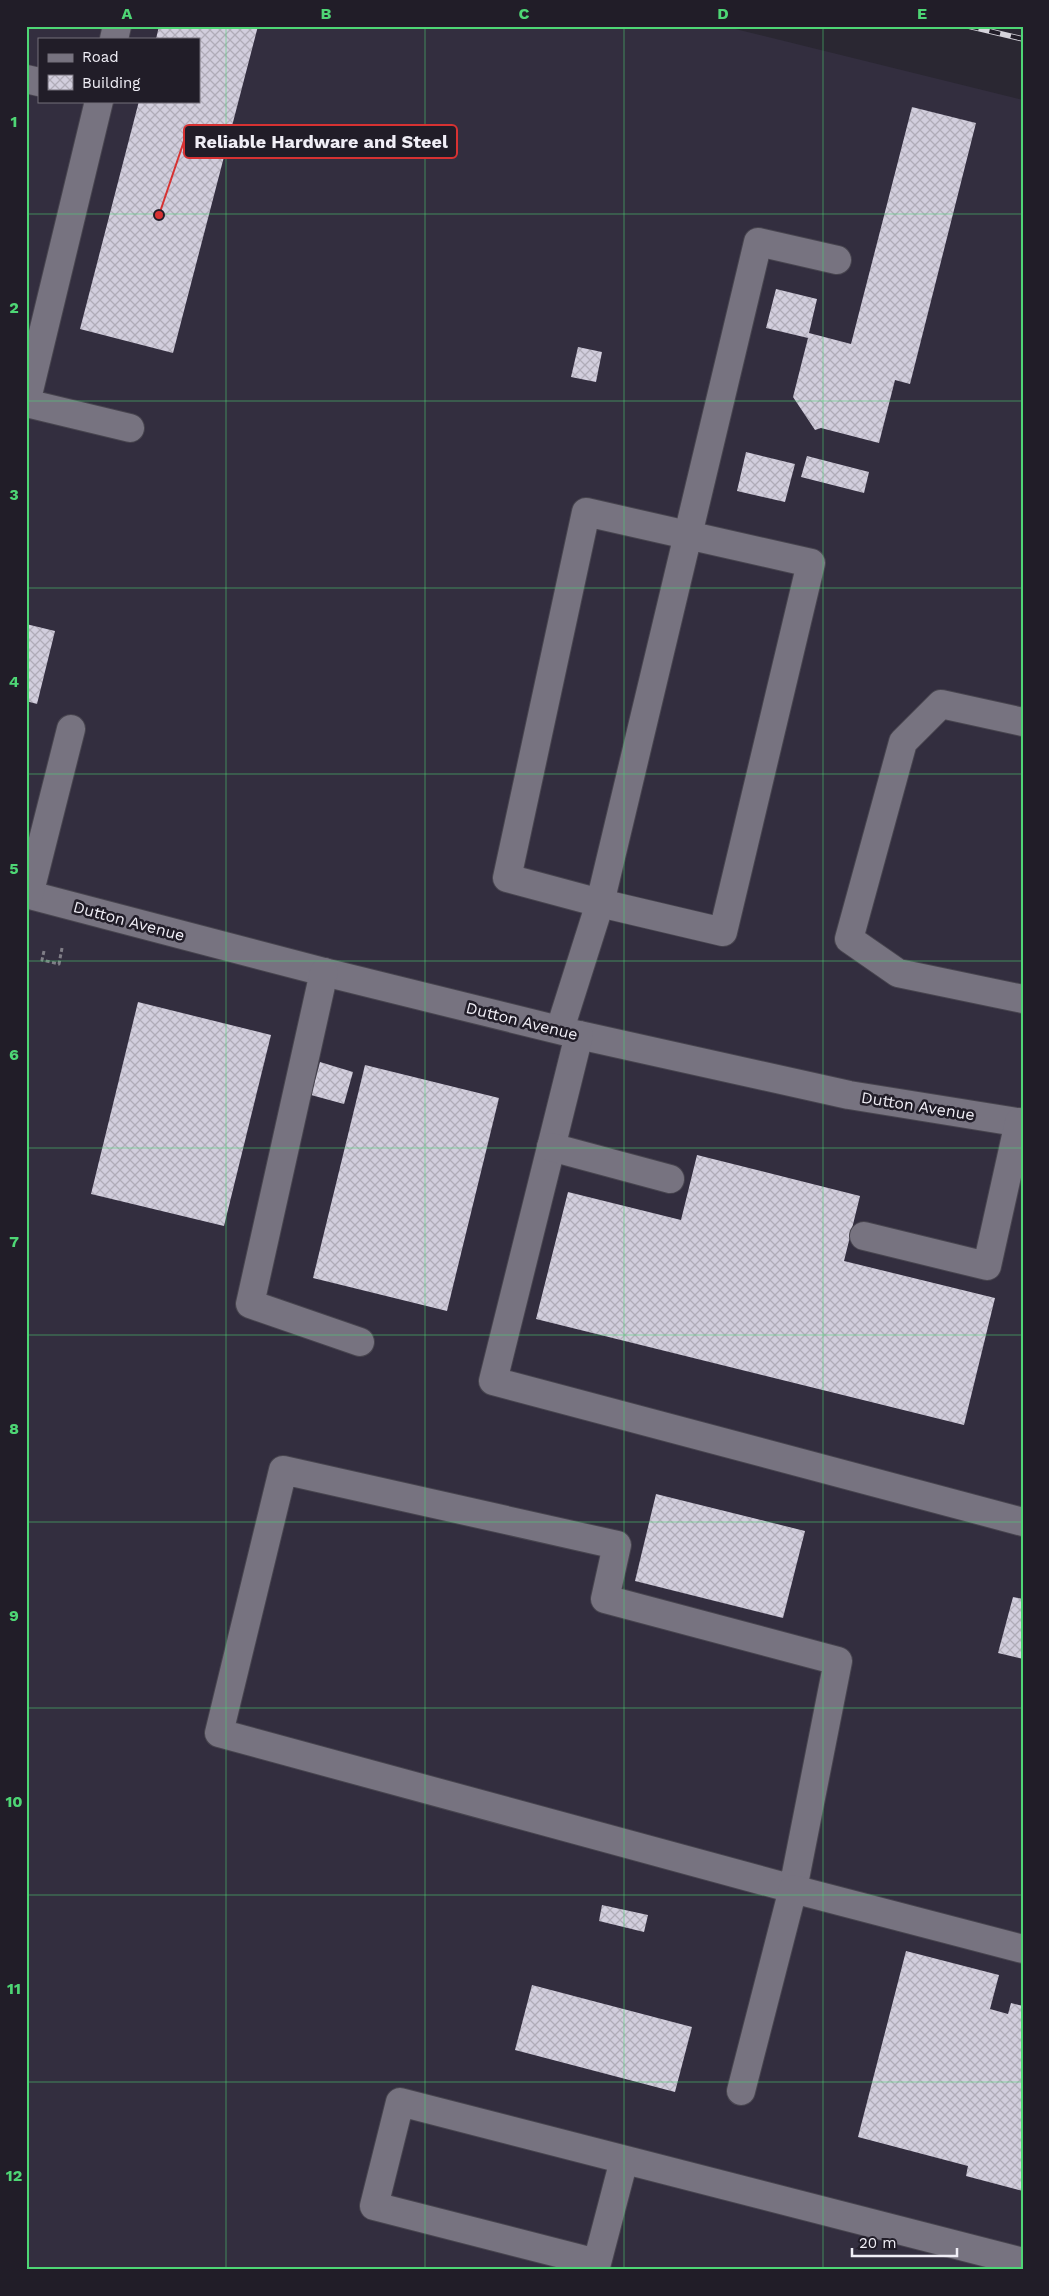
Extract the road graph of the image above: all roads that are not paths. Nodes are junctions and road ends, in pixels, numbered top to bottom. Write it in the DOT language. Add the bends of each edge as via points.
graph roads {
  1 [pos="99,102"];
  2 [pos="837,260"];
  3 [pos="26,403"];
  4 [pos="130,428"];
  5 [pos="688,535"];
  6 [pos="1023,722"];
  7 [pos="71,729"];
  8 [pos="28,894"];
  9 [pos="600,903"];
  10 [pos="324,972"];
  11 [pos="1023,999"];
  12 [pos="570,1032"];
  13 [pos="1021,1122"];
  14 [pos="551,1147"];
  15 [pos="670,1179"];
  16 [pos="864,1236"];
  17 [pos="360,1342"];
  18 [pos="1023,1522"];
  19 [pos="793,1890"];
  20 [pos="1023,1949"];
  21 [pos="740,2091"];
  22 [pos="624,2160"];
  23 [pos="1023,2262"];
  1 -- 3 [label="street"];
  2 -- 5 [label="street" via="758,242"];
  3 -- 4 [label="street"];
  5 -- 9 [label="street"];
  5 -- 9 [label="street" via="586,512 507,878"];
  5 -- 9 [label="street" via="811,563 724,932"];
  6 -- 11 [label="street" via="941,704 903,742 849,939 898,973"];
  7 -- 8 [label="street"];
  8 -- 10 [label="street, Dutton Avenue"];
  9 -- 12 [label="street"];
  10 -- 12 [label="street, Dutton Avenue"];
  10 -- 17 [label="street" via="250,1304"];
  12 -- 13 [label="street, Dutton Avenue" via="849,1095"];
  12 -- 14 [label="street"];
  13 -- 16 [label="street" via="987,1266"];
  14 -- 15 [label="street"];
  14 -- 18 [label="street" via="493,1381"];
  19 -- 19 [label="street" via="219,1733 283,1470 617,1545 605,1599 838,1661"];
  19 -- 20 [label="street"];
  19 -- 21 [label="street"];
  22 -- 22 [label="street" via="400,2102 374,2206 597,2263"];
  22 -- 23 [label="street"];
}
